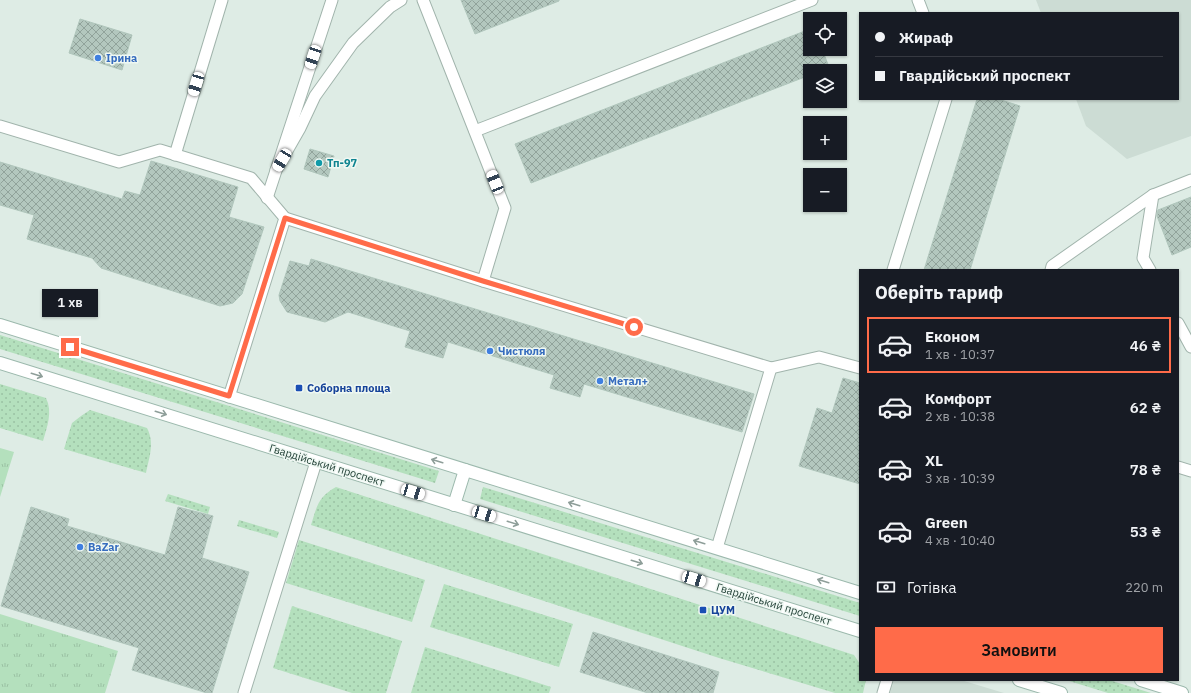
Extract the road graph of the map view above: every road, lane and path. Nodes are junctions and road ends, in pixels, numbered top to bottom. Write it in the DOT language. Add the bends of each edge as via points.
graph roads {
  1 [pos="222,0"];
  2 [pos="332,0"];
  3 [pos="401,0"];
  4 [pos="423,0"];
  5 [pos="812,0"];
  6 [pos="918,0"];
  7 [pos="923,12"];
  8 [pos="946,100"];
  9 [pos="0,126"];
  10 [pos="475,131"];
  11 [pos="175,155"];
  12 [pos="276,170"];
  13 [pos="1191,180"];
  14 [pos="1153,195"];
  15 [pos="267,198"];
  16 [pos="285,218"];
  17 [pos="893,269"];
  18 [pos="1051,269"];
  19 [pos="1149,269"];
  20 [pos="483,281"];
  21 [pos="0,325"];
  22 [pos="1179,325"];
  23 [pos="1191,347"];
  24 [pos="0,363"];
  25 [pos="771,368"];
  26 [pos="859,368"];
  27 [pos="229,396"];
  28 [pos="316,462"];
  29 [pos="1179,467"];
  30 [pos="465,470"];
  31 [pos="1191,471"];
  32 [pos="454,505"];
  33 [pos="717,548"];
  34 [pos="859,593"];
  35 [pos="859,631"];
  36 [pos="887,681"];
  37 [pos="1022,681"];
  38 [pos="1144,681"];
  39 [pos="244,693"];
  40 [pos="883,693"];
  41 [pos="1061,693"];
  42 [pos="1182,693"];
  1 -- 11 [label="lane"];
  2 -- 12 [label="lane"];
  3 -- 12 [label="lane" via="390,7 353,43 315,96"];
  4 -- 10 [label="lane"];
  5 -- 10 [label="lane"];
  6 -- 7 [label="lane"];
  8 -- 17 [label="lane"];
  9 -- 11 [label="lane" via="119,162 160,150"];
  10 -- 20 [label="lane" via="505,208"];
  11 -- 15 [label="lane" via="251,178"];
  12 -- 15 [label="lane"];
  13 -- 14 [label="lane"];
  14 -- 18 [label="lane"];
  14 -- 19 [label="lane" via="1143,258"];
  15 -- 16 [label="lane"];
  16 -- 20 [label="lane"];
  16 -- 27 [label="lane"];
  20 -- 25 [label="lane"];
  21 -- 27 [label="main road"];
  22 -- 23 [label="lane"];
  24 -- 28 [label="main road, Гвардійський проспект, one-way"];
  25 -- 26 [label="lane" via="819,357"];
  25 -- 33 [label="lane"];
  30 -- 27 [label="main road, one-way"];
  28 -- 32 [label="main road, Гвардійський проспект"];
  28 -- 39 [label="lane"];
  29 -- 31 [label="lane"];
  30 -- 32 [label="main road"];
  33 -- 30 [label="main road, one-way"];
  32 -- 35 [label="main road, Гвардійський проспект, one-way"];
  34 -- 33 [label="main road, one-way"];
  36 -- 40 [label="lane"];
  37 -- 41 [label="main road"];
  38 -- 42 [label="main road"];
}
